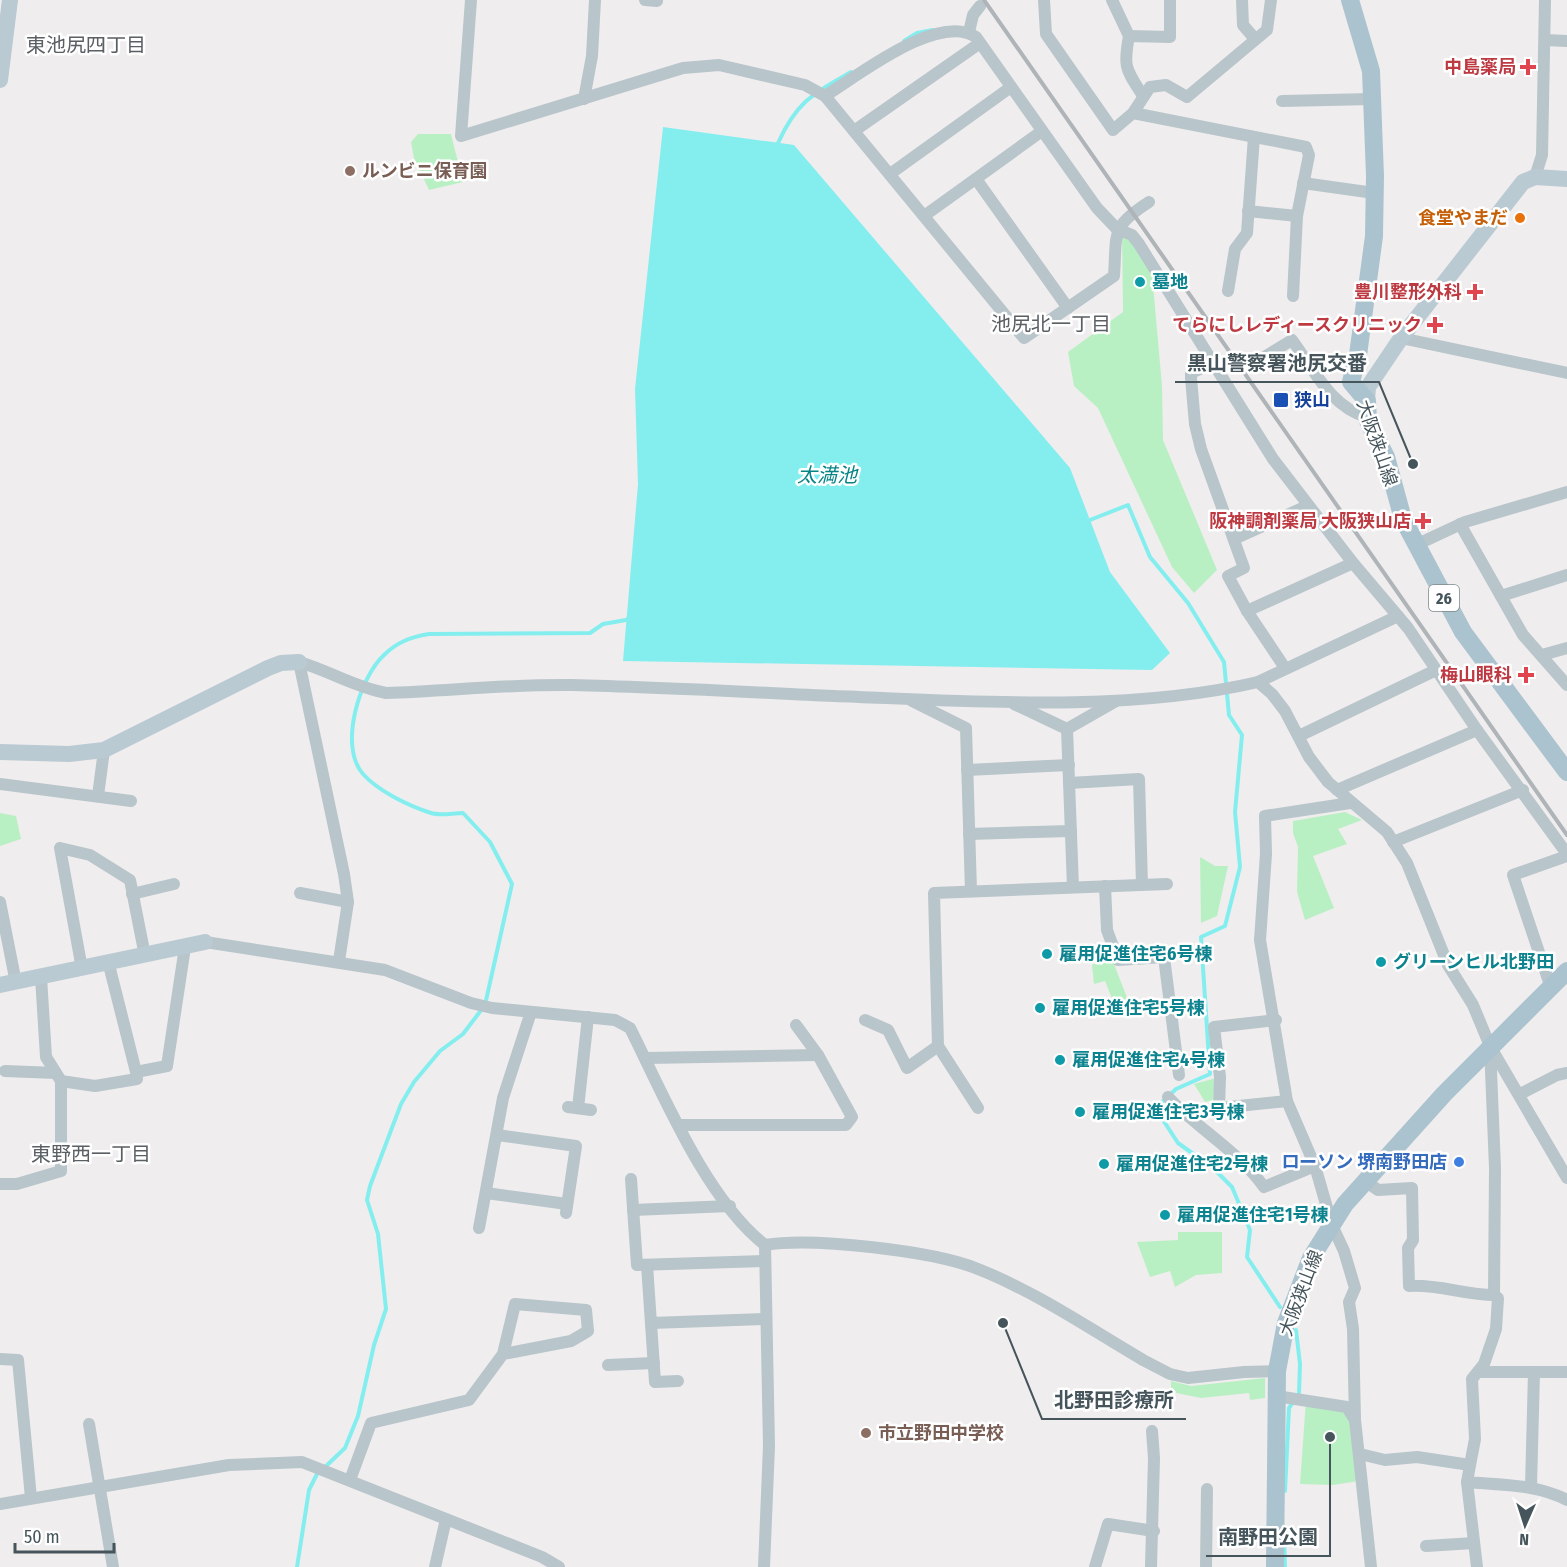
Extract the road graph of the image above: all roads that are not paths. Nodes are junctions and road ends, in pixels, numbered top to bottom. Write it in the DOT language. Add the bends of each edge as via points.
graph roads {
  1 [pos="10,0"];
  2 [pos="471,0"];
  3 [pos="595,0"];
  4 [pos="645,0"];
  5 [pos="657,0"];
  6 [pos="1044,0"];
  7 [pos="1112,0"];
  8 [pos="1170,0"];
  9 [pos="1242,0"];
  10 [pos="1271,0"];
  11 [pos="1350,0"];
  12 [pos="1545,0"];
  13 [pos="980,6"];
  14 [pos="969,32"];
  15 [pos="1129,36"];
  16 [pos="1255,39"];
  17 [pos="1545,40"];
  18 [pos="1567,41"];
  19 [pos="980,43"];
  20 [pos="0,80"];
  21 [pos="1011,87"];
  22 [pos="825,96"];
  23 [pos="1143,96"];
  24 [pos="584,99"];
  25 [pos="1372,99"];
  26 [pos="1282,101"];
  27 [pos="1133,113"];
  28 [pos="854,131"];
  29 [pos="1042,131"];
  30 [pos="1254,137"];
  31 [pos="890,174"];
  32 [pos="1535,177"];
  33 [pos="976,179"];
  34 [pos="1567,179"];
  35 [pos="1304,183"];
  36 [pos="1374,193"];
  37 [pos="1149,202"];
  38 [pos="1248,211"];
  39 [pos="924,216"];
  40 [pos="1297,216"];
  41 [pos="1117,229"];
  42 [pos="1228,291"];
  43 [pos="1293,296"];
  44 [pos="1068,308"];
  45 [pos="1401,338"];
  46 [pos="1266,356"];
  47 [pos="1213,363"];
  48 [pos="1567,373"];
  49 [pos="1367,409"];
  50 [pos="1567,492"];
  51 [pos="1307,506"];
  52 [pos="1460,524"];
  53 [pos="1234,539"];
  54 [pos="1418,544"];
  55 [pos="1353,563"];
  56 [pos="1567,575"];
  57 [pos="1502,596"];
  58 [pos="1247,611"];
  59 [pos="1398,616"];
  60 [pos="1567,648"];
  61 [pos="1542,655"];
  62 [pos="299,662"];
  63 [pos="1285,668"];
  64 [pos="1436,670"];
  65 [pos="1258,682"];
  66 [pos="1567,685"];
  67 [pos="906,699"];
  68 [pos="1120,699"];
  69 [pos="1010,701"];
  70 [pos="1067,729"];
  71 [pos="1477,730"];
  72 [pos="1299,736"];
  73 [pos="104,750"];
  74 [pos="0,752"];
  75 [pos="1068,765"];
  76 [pos="968,770"];
  77 [pos="1567,772"];
  78 [pos="0,783"];
  79 [pos="1069,783"];
  80 [pos="1337,790"];
  81 [pos="1522,790"];
  82 [pos="98,796"];
  83 [pos="130,801"];
  84 [pos="1350,802"];
  85 [pos="1071,831"];
  86 [pos="969,834"];
  87 [pos="1393,842"];
  88 [pos="1567,855"];
  89 [pos="174,884"];
  90 [pos="1167,884"];
  91 [pos="1142,885"];
  92 [pos="1105,886"];
  93 [pos="1073,887"];
  94 [pos="970,891"];
  95 [pos="300,893"];
  96 [pos="132,894"];
  97 [pos="0,902"];
  98 [pos="348,902"];
  99 [pos="205,942"];
  100 [pos="185,947"];
  101 [pos="145,956"];
  102 [pos="339,961"];
  103 [pos="109,964"];
  104 [pos="82,969"];
  105 [pos="1567,971"];
  106 [pos="41,977"];
  107 [pos="8,984"];
  108 [pos="1551,988"];
  109 [pos="531,1012"];
  110 [pos="588,1017"];
  111 [pos="865,1020"];
  112 [pos="1276,1020"];
  113 [pos="796,1025"];
  114 [pos="938,1046"];
  115 [pos="1490,1046"];
  116 [pos="818,1055"];
  117 [pos="645,1058"];
  118 [pos="5,1071"];
  119 [pos="1567,1073"];
  120 [pos="1179,1075"];
  121 [pos="58,1077"];
  122 [pos="137,1079"];
  123 [pos="1520,1094"];
  124 [pos="1168,1097"];
  125 [pos="1287,1101"];
  126 [pos="978,1108"];
  127 [pos="591,1110"];
  128 [pos="679,1125"];
  129 [pos="497,1135"];
  130 [pos="1315,1166"];
  131 [pos="1567,1178"];
  132 [pos="631,1179"];
  133 [pos="1365,1181"];
  134 [pos="0,1184"];
  135 [pos="486,1193"];
  136 [pos="730,1206"];
  137 [pos="633,1210"];
  138 [pos="1332,1225"];
  139 [pos="479,1228"];
  140 [pos="765,1245"];
  141 [pos="765,1261"];
  142 [pos="646,1265"];
  143 [pos="1494,1295"];
  144 [pos="766,1318"];
  145 [pos="651,1323"];
  146 [pos="503,1354"];
  147 [pos="0,1359"];
  148 [pos="654,1363"];
  149 [pos="608,1365"];
  150 [pos="1277,1371"];
  151 [pos="1478,1372"];
  152 [pos="1534,1372"];
  153 [pos="1567,1372"];
  154 [pos="678,1381"];
  155 [pos="1276,1395"];
  156 [pos="1355,1420"];
  157 [pos="89,1424"];
  158 [pos="1152,1431"];
  159 [pos="1360,1454"];
  160 [pos="1470,1465"];
  161 [pos="350,1480"];
  162 [pos="1467,1482"];
  163 [pos="100,1486"];
  164 [pos="1531,1487"];
  165 [pos="1207,1489"];
  166 [pos="31,1498"];
  167 [pos="1567,1500"];
  168 [pos="0,1504"];
  169 [pos="446,1519"];
  170 [pos="1154,1531"];
  171 [pos="1474,1543"];
  172 [pos="1426,1546"];
  173 [pos="113,1567"];
  174 [pos="435,1567"];
  175 [pos="559,1567"];
  176 [pos="764,1567"];
  177 [pos="1095,1567"];
  178 [pos="1151,1567"];
  179 [pos="1206,1567"];
  180 [pos="1275,1567"];
  181 [pos="1371,1567"];
  182 [pos="1477,1567"];
  1 -- 20 [label="street"];
  2 -- 24 [label="street" via="460,136"];
  3 -- 24 [label="street" via="592,56"];
  4 -- 5 [label="street"];
  6 -- 27 [label="street" via="1046,34 1113,130"];
  7 -- 15 [label="street"];
  8 -- 15 [label="street" via="1170,37"];
  9 -- 16 [label="street" via="1243,25"];
  10 -- 16 [label="street" via="1267,30"];
  11 -- 25 [label="main road, 大阪狭山線 / 26" via="1371,71"];
  12 -- 17 [label="street"];
  13 -- 14 [label="street"];
  14 -- 19 [label="street"];
  14 -- 22 [label="street" via="926,35"];
  15 -- 23 [label="street" via="1127,71"];
  16 -- 23 [label="street" via="1187,96 1166,85 1150,87"];
  17 -- 18 [label="street"];
  17 -- 32 [label="street" via="1542,155"];
  19 -- 21 [label="street"];
  19 -- 28 [label="street"];
  21 -- 29 [label="street"];
  21 -- 31 [label="street"];
  22 -- 24 [label="street" via="805,85 719,65 683,68"];
  22 -- 28 [label="street"];
  23 -- 27 [label="street"];
  25 -- 26 [label="street"];
  25 -- 36 [label="main road, 大阪狭山線 / 26"];
  27 -- 30 [label="street"];
  28 -- 31 [label="street"];
  29 -- 33 [label="street"];
  29 -- 41 [label="street"];
  30 -- 35 [label="street" via="1306,147 1309,155"];
  30 -- 38 [label="street"];
  31 -- 39 [label="street"];
  32 -- 34 [label="street"];
  32 -- 45 [label="street" via="1523,182"];
  33 -- 39 [label="street"];
  33 -- 44 [label="street"];
  35 -- 36 [label="street"];
  35 -- 40 [label="street"];
  36 -- 49 [label="main road, 大阪狭山線 / 26" via="1374,236 1351,382"];
  37 -- 41 [label="street" via="1126,217"];
  38 -- 40 [label="street"];
  38 -- 42 [label="street" via="1246,233 1235,249"];
  39 -- 44 [label="street" via="1024,338"];
  40 -- 43 [label="street"];
  41 -- 44 [label="street" via="1114,276"];
  41 -- 47 [label="street" via="1132,235 1139,244"];
  45 -- 48 [label="street"];
  45 -- 49 [label="street" via="1368,387"];
  46 -- 49 [label="street" via="1292,340 1338,402 1352,413"];
  47 -- 51 [label="street" via="1243,415"];
  47 -- 53 [label="street" via="1191,373 1193,410 1201,449"];
  49 -- 54 [label="main road, 大阪狭山線 / 26" via="1386,457 1403,519"];
  50 -- 52 [label="street"];
  51 -- 53 [label="street"];
  51 -- 55 [label="street"];
  52 -- 54 [label="street"];
  52 -- 57 [label="street"];
  53 -- 58 [label="street" via="1244,568 1228,576"];
  54 -- 77 [label="main road, 大阪狭山線 / 26" via="1463,632"];
  55 -- 58 [label="street"];
  55 -- 59 [label="street"];
  56 -- 57 [label="street"];
  57 -- 61 [label="street" via="1523,635"];
  58 -- 63 [label="street"];
  59 -- 63 [label="street"];
  59 -- 64 [label="street"];
  60 -- 61 [label="street"];
  61 -- 66 [label="street"];
  62 -- 67 [label="street" via="358,688 386,693 569,685"];
  62 -- 73 [label="street" via="268,668"];
  62 -- 98 [label="street"];
  63 -- 65 [label="street"];
  64 -- 71 [label="street"];
  64 -- 72 [label="street"];
  65 -- 68 [label="street"];
  65 -- 72 [label="street" via="1272,694"];
  67 -- 69 [label="street"];
  67 -- 76 [label="street" via="966,729"];
  68 -- 69 [label="street"];
  68 -- 70 [label="street"];
  69 -- 70 [label="street"];
  70 -- 75 [label="street"];
  71 -- 80 [label="street"];
  71 -- 81 [label="street"];
  72 -- 80 [label="street" via="1309,757"];
  73 -- 74 [label="street" via="69,754"];
  73 -- 82 [label="street"];
  75 -- 76 [label="street"];
  75 -- 79 [label="street"];
  76 -- 86 [label="street"];
  78 -- 82 [label="street"];
  79 -- 85 [label="street"];
  79 -- 91 [label="street" via="1139,779"];
  80 -- 84 [label="street"];
  81 -- 87 [label="street"];
  81 -- 88 [label="street"];
  82 -- 83 [label="street"];
  84 -- 87 [label="street"];
  84 -- 112 [label="street" via="1265,816 1260,940"];
  85 -- 86 [label="street"];
  85 -- 93 [label="street"];
  86 -- 94 [label="street"];
  87 -- 115 [label="street" via="1407,863 1448,965 1473,1005"];
  88 -- 108 [label="street" via="1513,875"];
  89 -- 96 [label="street"];
  90 -- 91 [label="street"];
  91 -- 92 [label="street"];
  92 -- 93 [label="street"];
  92 -- 120 [label="street" via="1107,930 1118,960 1164,957"];
  93 -- 94 [label="street"];
  94 -- 114 [label="street" via="934,893"];
  95 -- 98 [label="street"];
  96 -- 101 [label="street"];
  96 -- 104 [label="street" via="130,880 90,855 60,848"];
  97 -- 107 [label="street"];
  98 -- 102 [label="street"];
  99 -- 100 [label="street"];
  99 -- 102 [label="street"];
  100 -- 101 [label="street"];
  100 -- 103 [label="street" via="167,1066 136,1072"];
  101 -- 103 [label="street"];
  102 -- 109 [label="street" via="385,970 471,1003"];
  103 -- 104 [label="street"];
  104 -- 106 [label="street"];
  105 -- 108 [label="main road, 大阪狭山線"];
  106 -- 107 [label="street"];
  106 -- 121 [label="street" via="46,1057"];
  108 -- 115 [label="main road, 大阪狭山線"];
  109 -- 110 [label="street"];
  109 -- 129 [label="street" via="504,1098"];
  110 -- 117 [label="street" via="615,1020 630,1028"];
  110 -- 127 [label="street" via="573,1108"];
  111 -- 114 [label="street" via="888,1030 907,1068"];
  112 -- 125 [label="street"];
  112 -- 125 [label="street" via="1214,1028 1219,1108"];
  113 -- 116 [label="street"];
  114 -- 126 [label="street"];
  115 -- 123 [label="street"];
  115 -- 133 [label="main road, 大阪狭山線"];
  115 -- 143 [label="street" via="1495,1168"];
  116 -- 117 [label="street"];
  116 -- 128 [label="street" via="852,1117 846,1125"];
  117 -- 128 [label="street"];
  118 -- 121 [label="street"];
  119 -- 123 [label="street"];
  121 -- 122 [label="street" via="95,1086"];
  121 -- 134 [label="street" via="61,1172 17,1184"];
  123 -- 131 [label="street"];
  124 -- 130 [label="street" via="1253,1171 1264,1187"];
  125 -- 130 [label="street"];
  128 -- 136 [label="street"];
  129 -- 135 [label="street"];
  129 -- 135 [label="street" via="576,1146 566,1209"];
  130 -- 138 [label="street"];
  132 -- 137 [label="street"];
  133 -- 138 [label="main road, 大阪狭山線"];
  133 -- 143 [label="street" via="1378,1190 1412,1188 1409,1286"];
  135 -- 139 [label="street"];
  136 -- 137 [label="street"];
  136 -- 140 [label="street" via="746,1230"];
  137 -- 142 [label="street" via="637,1265"];
  138 -- 150 [label="main road, 大阪狭山線" via="1306,1269 1286,1323"];
  138 -- 156 [label="street" via="1355,1288 1349,1302"];
  140 -- 141 [label="street"];
  140 -- 150 [label="street" via="794,1242 886,1250 977,1268 1170,1374 1188,1378"];
  141 -- 142 [label="street"];
  141 -- 144 [label="street"];
  142 -- 145 [label="street"];
  143 -- 151 [label="street" via="1498,1298 1496,1329"];
  144 -- 145 [label="street"];
  144 -- 176 [label="street" via="769,1446"];
  145 -- 148 [label="street"];
  146 -- 146 [label="street" via="515,1304 585,1310 588,1331 571,1341"];
  146 -- 161 [label="street" via="469,1400 371,1423"];
  147 -- 166 [label="street" via="18,1360"];
  148 -- 149 [label="street"];
  148 -- 154 [label="street" via="655,1382"];
  150 -- 155 [label="main road, 大阪狭山線"];
  151 -- 152 [label="street"];
  151 -- 160 [label="street" via="1472,1379 1474,1439"];
  152 -- 153 [label="street"];
  152 -- 164 [label="street"];
  155 -- 156 [label="street" via="1347,1407"];
  155 -- 180 [label="main road, 大阪狭山線"];
  156 -- 159 [label="street"];
  157 -- 163 [label="street"];
  158 -- 170 [label="street"];
  159 -- 160 [label="street" via="1385,1460 1417,1457"];
  159 -- 181 [label="street"];
  160 -- 162 [label="street"];
  161 -- 163 [label="street" via="302,1462 229,1465"];
  161 -- 169 [label="street"];
  162 -- 164 [label="street"];
  162 -- 171 [label="street"];
  163 -- 166 [label="street"];
  163 -- 173 [label="street"];
  164 -- 167 [label="street"];
  165 -- 179 [label="street"];
  166 -- 168 [label="street"];
  169 -- 174 [label="street"];
  169 -- 175 [label="street"];
  170 -- 177 [label="street" via="1108,1524"];
  170 -- 178 [label="street"];
  171 -- 172 [label="street"];
  171 -- 182 [label="street"];
}
